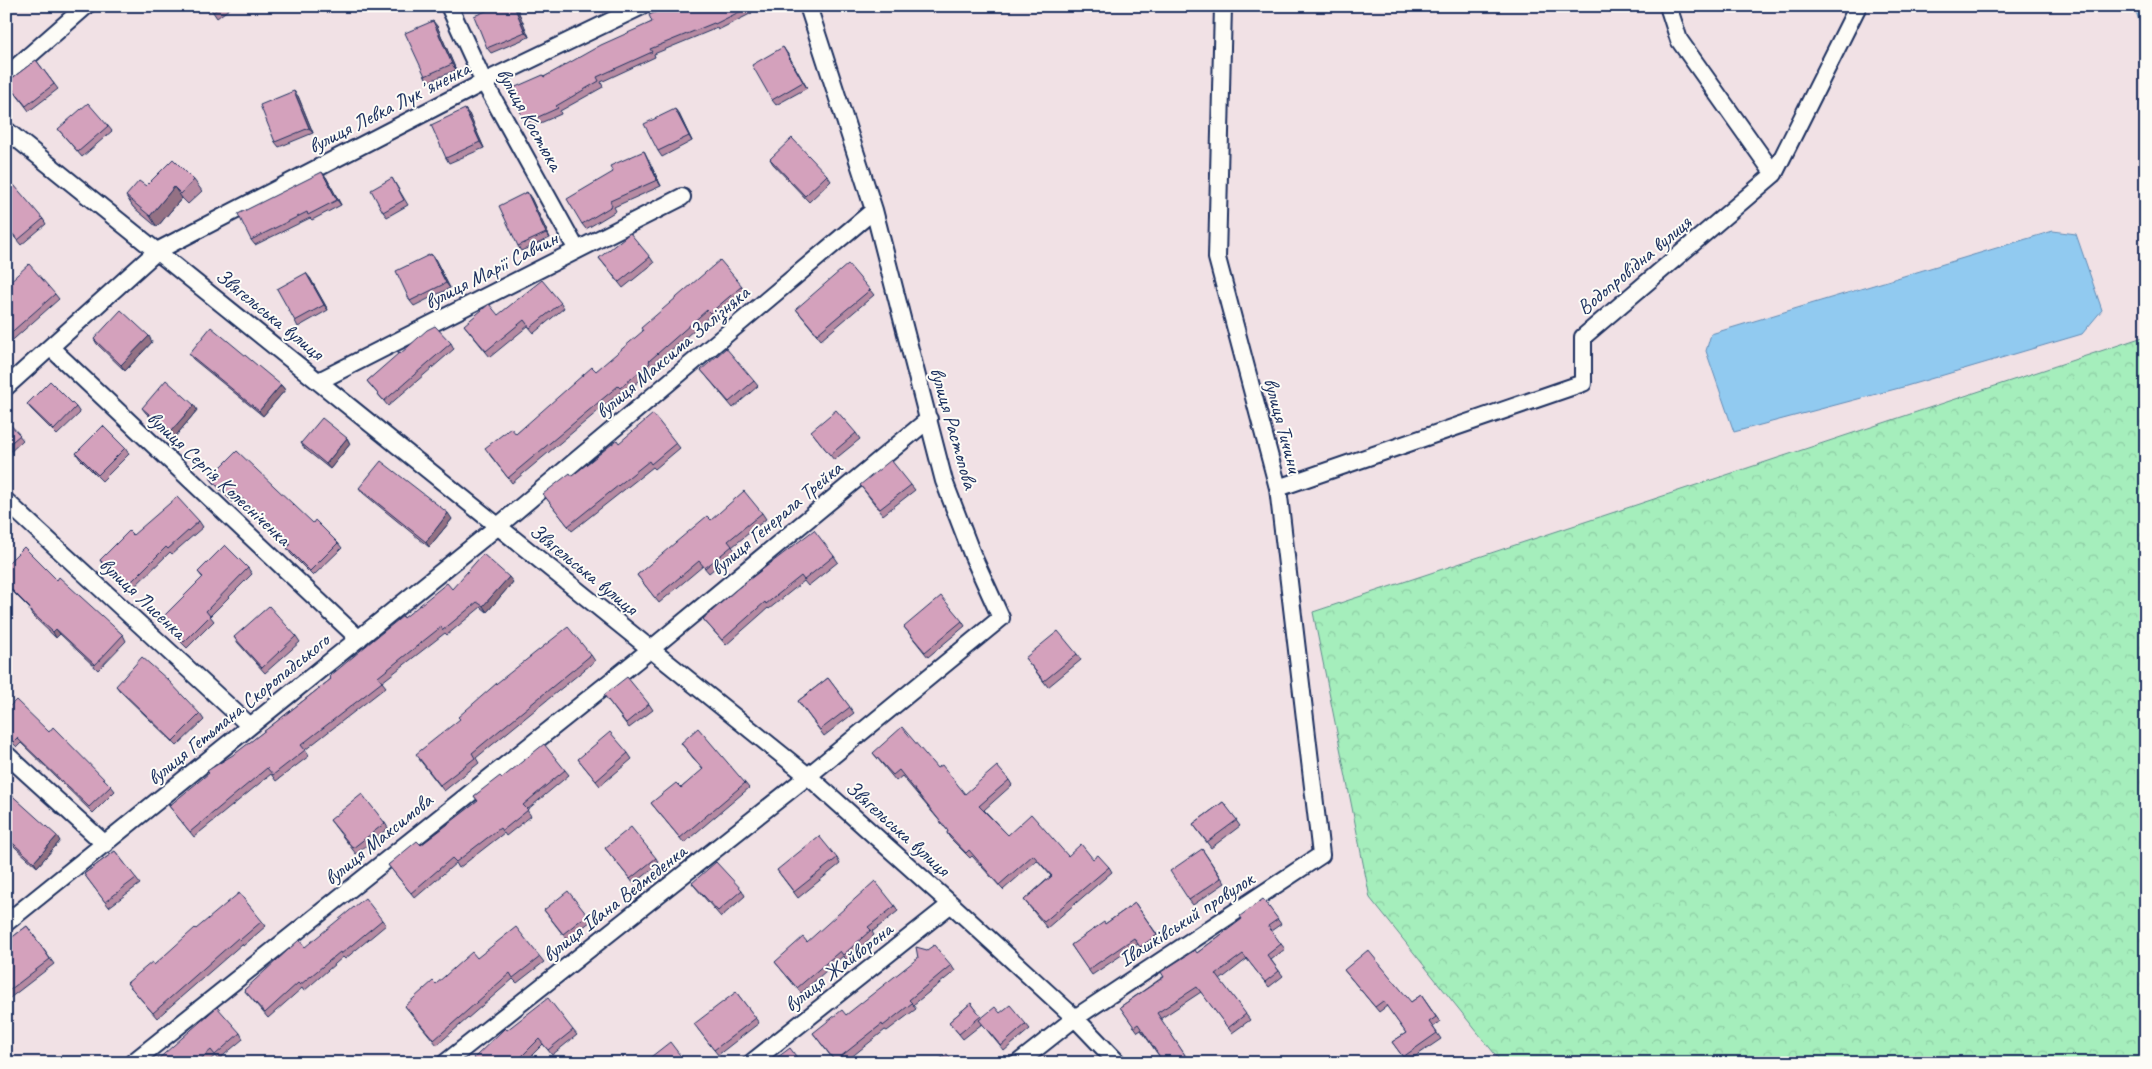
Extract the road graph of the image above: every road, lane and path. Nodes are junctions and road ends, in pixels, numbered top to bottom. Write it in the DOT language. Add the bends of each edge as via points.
graph roads {
  1 [pos="86,6"];
  2 [pos="449,6"];
  3 [pos="642,6"];
  4 [pos="808,6"];
  5 [pos="1223,6"];
  6 [pos="1668,6"];
  7 [pos="1858,6"];
  8 [pos="6,76"];
  9 [pos="484,82"];
  10 [pos="6,130"];
  11 [pos="1774,174"];
  12 [pos="682,197"];
  13 [pos="874,210"];
  14 [pos="158,250"];
  15 [pos="577,250"];
  16 [pos="51,348"];
  17 [pos="318,381"];
  18 [pos="6,386"];
  19 [pos="928,419"];
  20 [pos="1278,488"];
  21 [pos="6,500"];
  22 [pos="497,527"];
  23 [pos="359,639"];
  24 [pos="651,649"];
  25 [pos="250,726"];
  26 [pos="6,754"];
  27 [pos="808,776"];
  28 [pos="105,844"];
  29 [pos="1321,855"];
  30 [pos="951,904"];
  31 [pos="6,923"];
  32 [pos="1075,1018"];
  33 [pos="132,1063"];
  34 [pos="446,1063"];
  35 [pos="751,1063"];
  36 [pos="1018,1063"];
  37 [pos="1118,1063"];
  1 -- 8 [label="street"];
  2 -- 9 [label="street, вулиця Костюка"];
  3 -- 9 [label="street, вулиця Левка Лукʼяненка"];
  4 -- 13 [label="street, вулиця Растопова"];
  5 -- 20 [label="street, вулиця Тичини" via="1217,258"];
  6 -- 11 [label="street" via="1679,40"];
  7 -- 11 [label="street"];
  9 -- 14 [label="street, вулиця Левка Лукʼяненка"];
  9 -- 15 [label="street, вулиця Костюка"];
  10 -- 14 [label="street, Звягельська вулиця"];
  11 -- 20 [label="street, Водопровідна вулиця" via="1583,337 1582,383"];
  12 -- 15 [label="street, вулиця Марії Савчин"];
  13 -- 19 [label="street, вулиця Растопова"];
  13 -- 22 [label="street, вулиця Максима Залізняка"];
  14 -- 16 [label="street, вулиця Левка Лукʼяненка"];
  14 -- 17 [label="street, Звягельська вулиця"];
  15 -- 17 [label="street, вулиця Марії Савчин"];
  16 -- 18 [label="street, вулиця Левка Лукʼяненка"];
  16 -- 23 [label="street, вулиця Сергія Колесніченка"];
  17 -- 22 [label="street, Звягельська вулиця"];
  19 -- 24 [label="street, вулиця Генерала Трейка"];
  19 -- 27 [label="street, вулиця Растопова" via="944,481 1001,618"];
  20 -- 29 [label="street, вулиця Тичини"];
  21 -- 25 [label="street, вулиця Лисенка"];
  22 -- 23 [label="street, вулиця Гетьмана Скоропадського"];
  22 -- 24 [label="street, Звягельська вулиця"];
  23 -- 25 [label="street, вулиця Гетьмана Скоропадського"];
  24 -- 27 [label="street, Звягельська вулиця"];
  24 -- 33 [label="street, вулиця Максимова"];
  25 -- 28 [label="street, вулиця Гетьмана Скоропадського"];
  26 -- 28 [label="street"];
  27 -- 30 [label="street, Звягельська вулиця"];
  27 -- 34 [label="street, вулиця Івана Ведмеденка"];
  28 -- 31 [label="street, вулиця Гетьмана Скоропадського"];
  29 -- 32 [label="street, Івашківський провулок"];
  30 -- 32 [label="street, Звягельська вулиця"];
  30 -- 35 [label="street, вулиця Жайворона"];
  32 -- 36 [label="street, Івашківський провулок"];
  32 -- 37 [label="street, Звягельська вулиця"];
}
